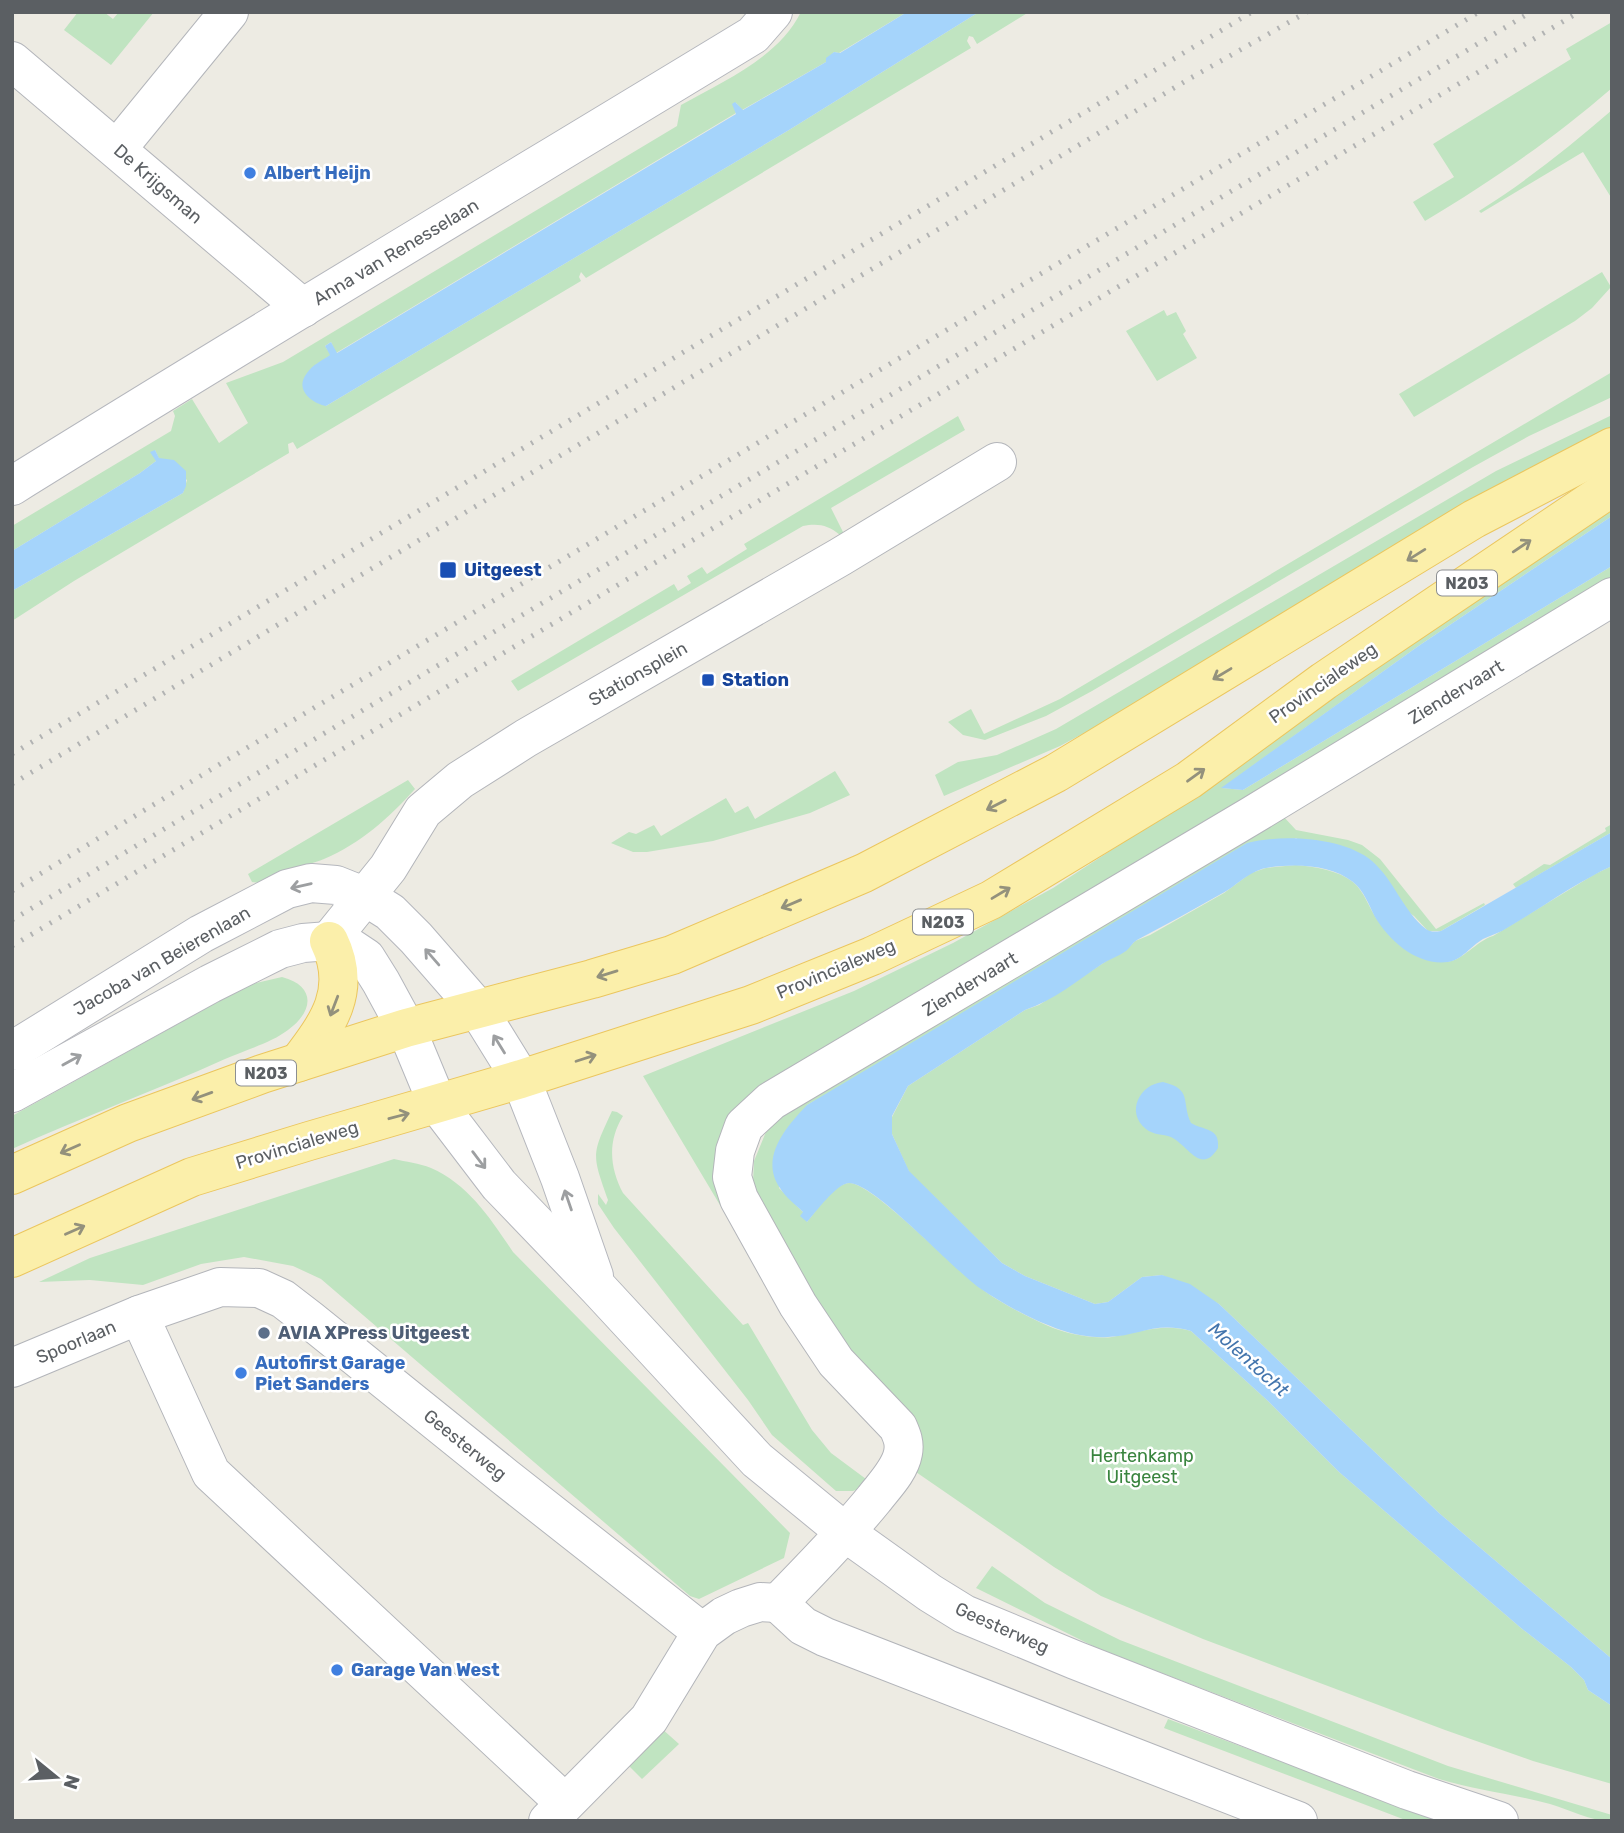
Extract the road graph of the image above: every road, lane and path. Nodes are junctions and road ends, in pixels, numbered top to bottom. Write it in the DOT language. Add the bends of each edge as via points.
graph roads {
  1 [pos="229,12"];
  2 [pos="774,12"];
  3 [pos="12,61"];
  4 [pos="117,149"];
  5 [pos="303,308"];
  6 [pos="1612,447"];
  7 [pos="997,462"];
  8 [pos="12,486"];
  9 [pos="1612,487"];
  10 [pos="1612,597"];
  11 [pos="366,897"];
  12 [pos="329,942"];
  13 [pos="477,1009"];
  14 [pos="406,1028"];
  15 [pos="12,1051"];
  16 [pos="299,1062"];
  17 [pos="521,1080"];
  18 [pos="12,1093"];
  19 [pos="438,1105"];
  20 [pos="12,1175"];
  21 [pos="12,1258"];
  22 [pos="598,1288"];
  23 [pos="139,1315"];
  24 [pos="12,1368"];
  25 [pos="846,1533"];
  26 [pos="778,1603"];
  27 [pos="702,1632"];
  28 [pos="559,1815"];
  29 [pos="1298,1821"];
  30 [pos="1499,1821"];
  1 -- 4 [label="street"];
  2 -- 5 [label="street, Anna van Renesselaan" via="753,35"];
  3 -- 4 [label="street, De Krijgsman"];
  4 -- 5 [label="street, De Krijgsman"];
  5 -- 8 [label="street, Anna van Renesselaan"];
  6 -- 13 [label="main road, N203, one-way" via="1474,519 1056,773 864,873 672,955"];
  7 -- 11 [label="street, Stationsplein" via="460,779 423,811"];
  17 -- 9 [label="main road, Provincialeweg / N203, one-way" via="751,1004 872,956 991,900 1188,780 1324,681"];
  10 -- 25 [label="street, Ziendervaart" via="771,1101 744,1126 732,1177 739,1199 836,1363 898,1427 903,1438 900,1462"];
  11 -- 12 [label="street, Stationsplein"];
  13 -- 11 [label="street, Jacoba van Beierenlaan, one-way" via="416,937"];
  11 -- 15 [label="street, Jacoba van Beierenlaan, one-way" via="336,885 311,883 288,889 201,934"];
  12 -- 14 [label="street" via="348,946 366,958"];
  12 -- 16 [label="main road, one-way" via="337,956 340,989 322,1032"];
  18 -- 12 [label="street, one-way" via="279,949"];
  13 -- 14 [label="main road, N203"];
  17 -- 13 [label="street, Geesterweg, one-way"];
  14 -- 16 [label="main road, N203"];
  14 -- 19 [label="street, Geesterweg"];
  16 -- 20 [label="main road, N203, one-way" via="128,1123"];
  17 -- 19 [label="main road, Provincialeweg / N203"];
  22 -- 17 [label="street, Geesterweg, one-way"];
  21 -- 19 [label="main road, Provincialeweg / N203, one-way" via="192,1177"];
  19 -- 22 [label="street, Geesterweg, one-way" via="499,1185"];
  22 -- 25 [label="street, Geesterweg" via="757,1460"];
  23 -- 24 [label="street, Spoorlaan"];
  23 -- 27 [label="street, Geesterweg" via="220,1287 260,1288 283,1299"];
  23 -- 28 [label="street" via="211,1474"];
  25 -- 26 [label="street, Ziendervaart"];
  25 -- 30 [label="street, Geesterweg" via="964,1614 1408,1790"];
  26 -- 27 [label="street" via="741,1608"];
  26 -- 29 [label="street" via="803,1626 825,1637"];
  27 -- 28 [label="street" via="649,1719"];
}
